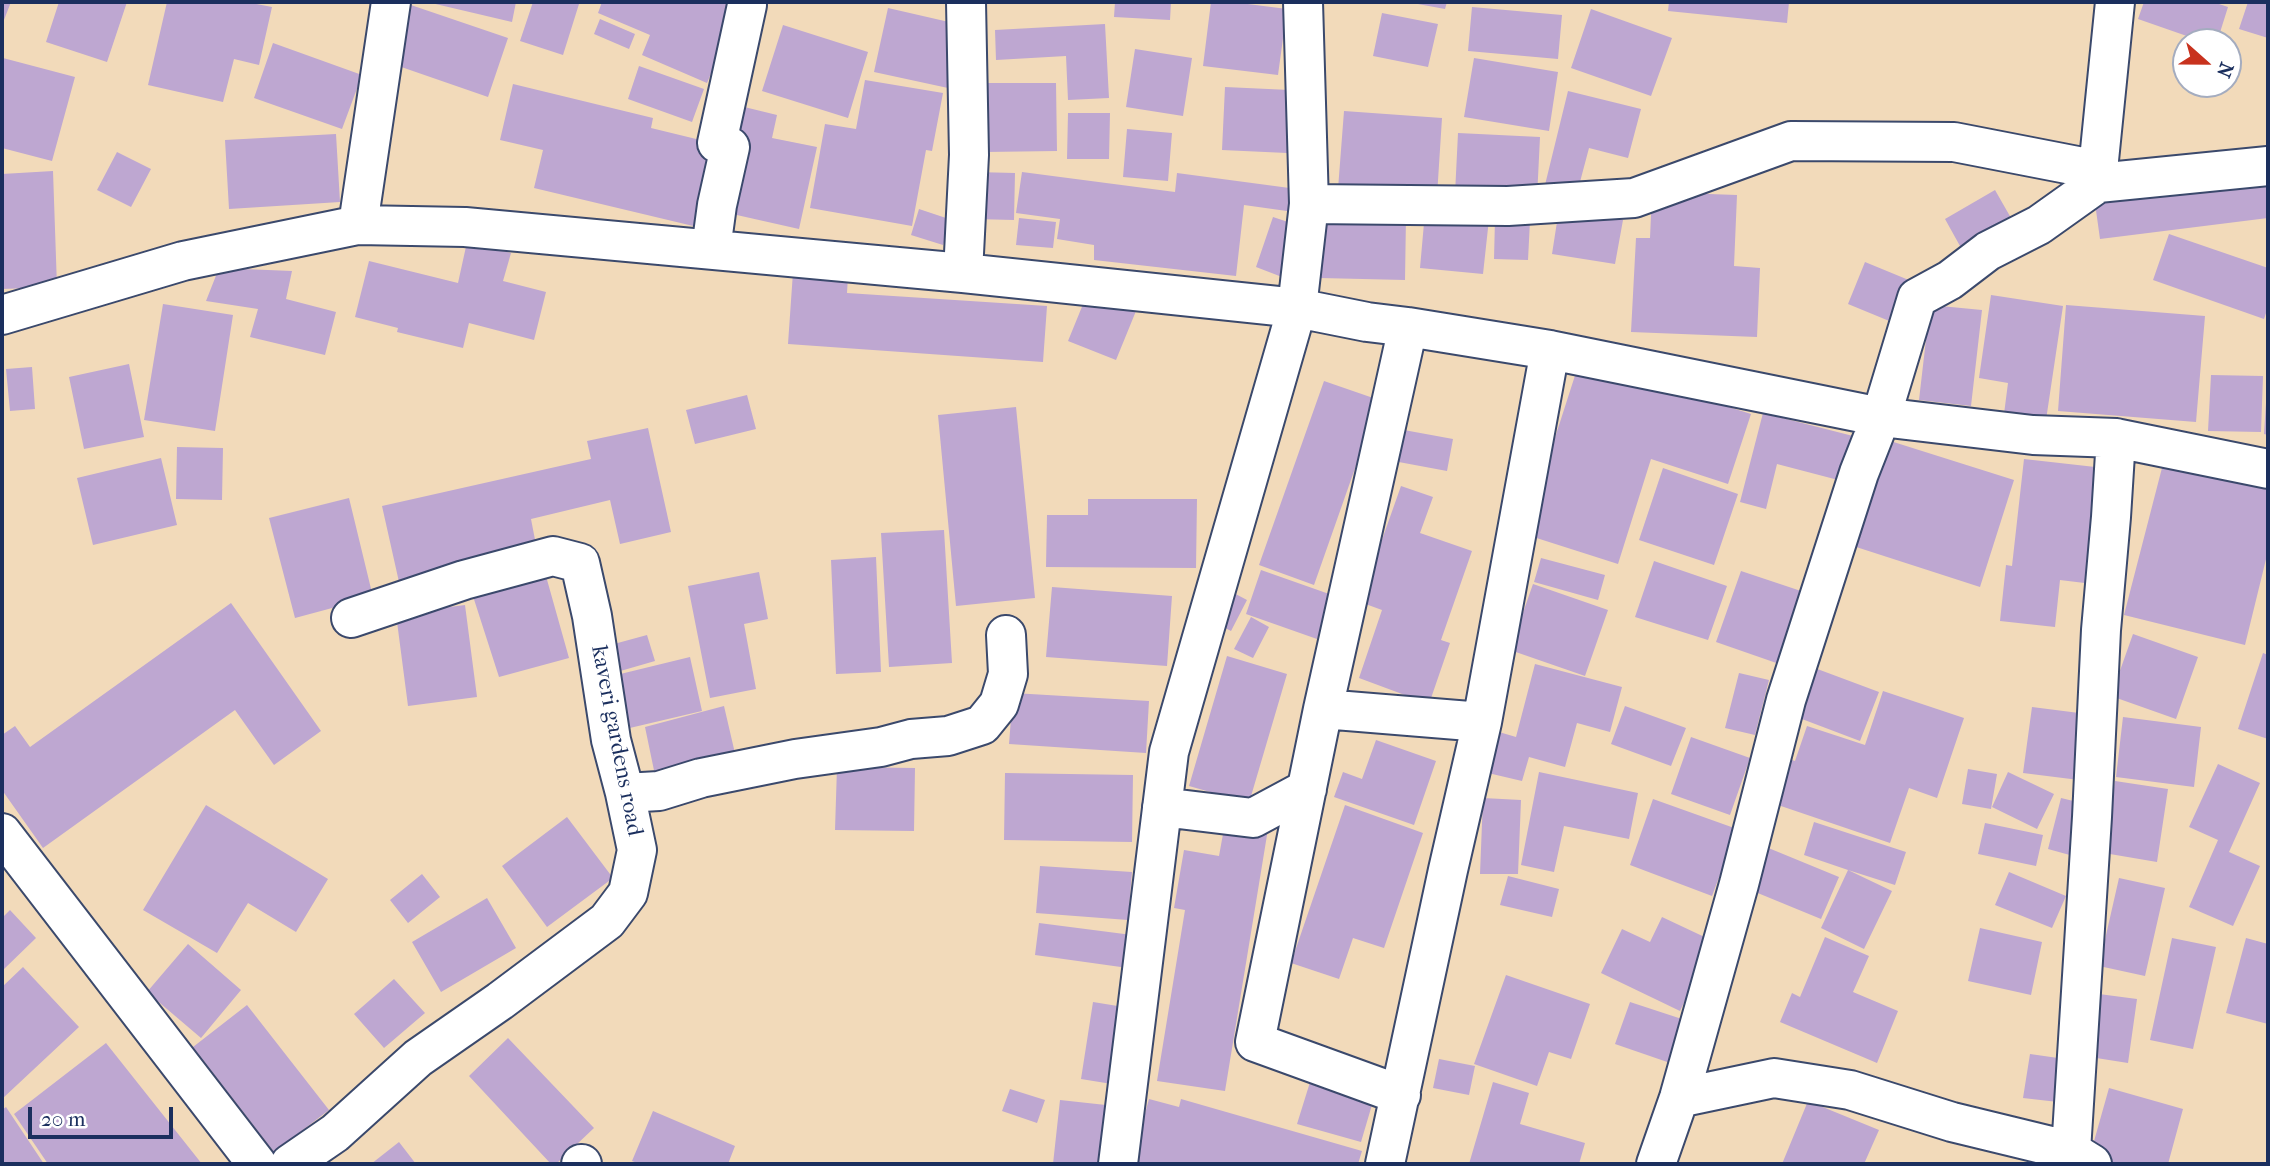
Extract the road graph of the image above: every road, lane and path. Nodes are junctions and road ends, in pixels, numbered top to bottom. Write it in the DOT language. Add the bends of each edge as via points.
graph roads {
  1 [pos="391,2"];
  2 [pos="966,2"];
  3 [pos="1303,2"];
  4 [pos="2115,2"];
  5 [pos="747,5"];
  6 [pos="2268,166"];
  7 [pos="2098,177"];
  8 [pos="1309,204"];
  9 [pos="358,225"];
  10 [pos="711,249"];
  11 [pos="962,273"];
  12 [pos="1297,308"];
  13 [pos="2,315"];
  14 [pos="1408,327"];
  15 [pos="1550,350"];
  16 [pos="1881,417"];
  17 [pos="2116,438"];
  18 [pos="2268,469"];
  19 [pos="351,618"];
  20 [pos="1006,635"];
  21 [pos="1323,709"];
  22 [pos="1482,722"];
  23 [pos="1307,789"];
  24 [pos="625,793"];
  25 [pos="1162,807"];
  26 [pos="2,833"];
  27 [pos="1401,1095"];
  28 [pos="1679,1098"];
  29 [pos="2082,1158"];
  30 [pos="257,1164"];
  31 [pos="290,1164"];
  32 [pos="1118,1164"];
  33 [pos="1385,1164"];
  34 [pos="1656,1164"];
  1 -- 9 [label="street"];
  2 -- 11 [label="street" via="969,155"];
  3 -- 8 [label="street"];
  4 -- 7 [label="street"];
  5 -- 10 [label="street" via="717,143 730,146"];
  6 -- 7 [label="street"];
  7 -- 8 [label="street" via="1954,142 1791,141 1634,198 1508,206"];
  7 -- 16 [label="street" via="2039,225 1988,251 1917,298"];
  8 -- 12 [label="street"];
  9 -- 10 [label="street" via="465,227"];
  9 -- 13 [label="street" via="183,261"];
  10 -- 11 [label="street"];
  11 -- 12 [label="street"];
  12 -- 14 [label="street"];
  12 -- 25 [label="street" via="1169,752"];
  14 -- 15 [label="street"];
  14 -- 21 [label="street"];
  15 -- 16 [label="street"];
  15 -- 22 [label="street"];
  16 -- 17 [label="street" via="2033,435"];
  16 -- 28 [label="street" via="1786,700"];
  17 -- 18 [label="street"];
  17 -- 29 [label="street" via="2092,817"];
  19 -- 24 [label="street, kaveri gardens road" via="553,556 580,563 611,740"];
  20 -- 24 [label="street" via="1008,674 999,704 982,725 948,736 795,758 659,791"];
  21 -- 22 [label="street"];
  21 -- 23 [label="street"];
  22 -- 27 [label="street"];
  23 -- 25 [label="street" via="1253,818"];
  23 -- 27 [label="street" via="1255,1042"];
  24 -- 31 [label="street, kaveri gardens road" via="637,850 628,893 607,921 418,1058 335,1133"];
  25 -- 32 [label="street"];
  26 -- 30 [label="street"];
  27 -- 33 [label="street"];
  28 -- 29 [label="street" via="1774,1078 1850,1090"];
  28 -- 34 [label="street"];
}
